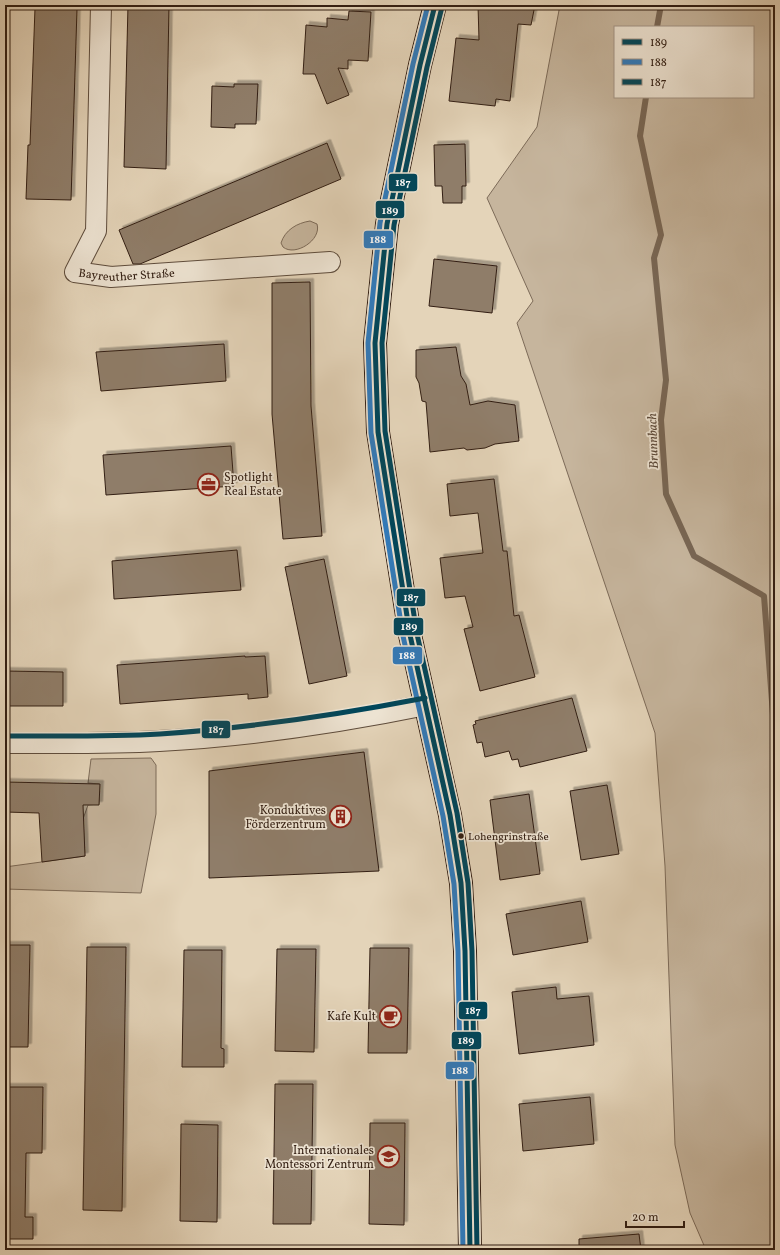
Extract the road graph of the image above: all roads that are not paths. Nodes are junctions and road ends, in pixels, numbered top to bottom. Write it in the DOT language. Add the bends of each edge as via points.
graph roads {
  1 [pos="101,5"];
  2 [pos="435,5"];
  3 [pos="330,262"];
  4 [pos="426,705"];
  5 [pos="5,743"];
  6 [pos="470,1250"];
  1 -- 3 [label="street, Bayreuther Straße" via="96,232 75,272 110,277"];
  2 -- 4 [label="main road" via="387,224 375,342 378,432 410,635"];
  4 -- 5 [label="street" via="283,730 100,744"];
  4 -- 6 [label="main road" via="450,815 461,883 466,959"];
}
